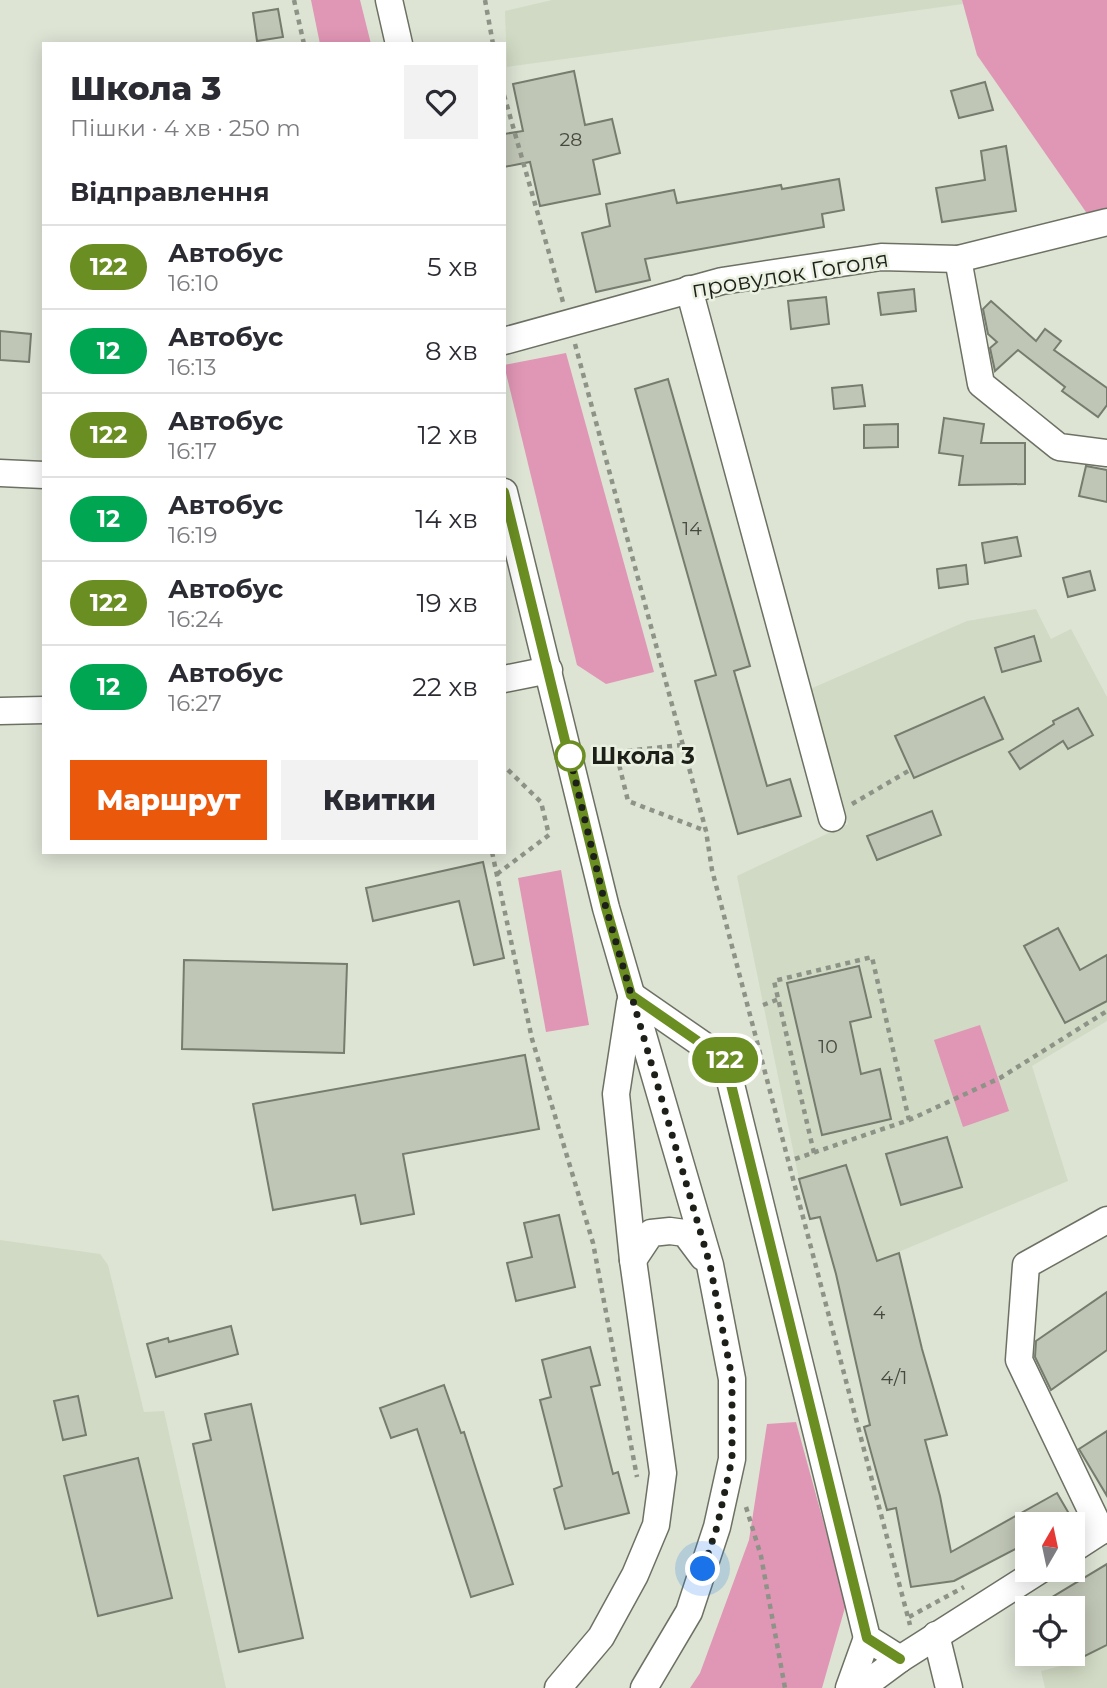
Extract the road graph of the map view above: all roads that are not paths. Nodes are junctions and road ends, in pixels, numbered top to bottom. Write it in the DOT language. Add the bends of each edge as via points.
graph roads {
  1 [pos="389,0"];
  2 [pos="399,42"];
  3 [pos="1107,222"];
  4 [pos="958,259"];
  5 [pos="689,289"];
  6 [pos="506,341"];
  7 [pos="1107,453"];
  8 [pos="0,473"];
  9 [pos="42,475"];
  10 [pos="506,500"];
  11 [pos="548,670"];
  12 [pos="506,679"];
  13 [pos="42,710"];
  14 [pos="0,711"];
  15 [pos="830,812"];
  16 [pos="631,995"];
  17 [pos="725,1060"];
  18 [pos="659,1088"];
  19 [pos="1107,1220"];
  20 [pos="633,1259"];
  21 [pos="710,1265"];
  22 [pos="1104,1529"];
  23 [pos="1085,1541"];
  24 [pos="1021,1582"];
  25 [pos="936,1635"];
  26 [pos="867,1638"];
  27 [pos="907,1654"];
  28 [pos="558,1688"];
  29 [pos="644,1688"];
  30 [pos="849,1688"];
  31 [pos="861,1688"];
  32 [pos="949,1688"];
  1 -- 2 [label="street"];
  3 -- 4 [label="street, провулок Гоголя"];
  4 -- 5 [label="street, провулок Гоголя" via="881,257"];
  4 -- 7 [label="street" via="981,384 1059,447"];
  5 -- 6 [label="street, провулок Гоголя"];
  5 -- 15 [label="street"];
  8 -- 9 [label="street"];
  10 -- 11 [label="street"];
  11 -- 12 [label="street"];
  11 -- 16 [label="street"];
  13 -- 14 [label="street"];
  16 -- 17 [label="street"];
  16 -- 18 [label="street"];
  16 -- 20 [label="street" via="616,1094"];
  17 -- 18 [label="street" via="690,1044 666,1051"];
  17 -- 26 [label="street"];
  18 -- 21 [label="street"];
  19 -- 22 [label="street" via="1027,1265 1019,1360"];
  20 -- 21 [label="street" via="651,1233 670,1231 685,1233"];
  20 -- 28 [label="street" via="663,1473 656,1525 601,1637"];
  21 -- 29 [label="street" via="732,1378 732,1459 717,1527 690,1612"];
  22 -- 23 [label="street"];
  24 -- 25 [label="street"];
  25 -- 27 [label="street"];
  25 -- 32 [label="street"];
  26 -- 27 [label="street"];
  26 -- 30 [label="street"];
  27 -- 31 [label="street"];
}
